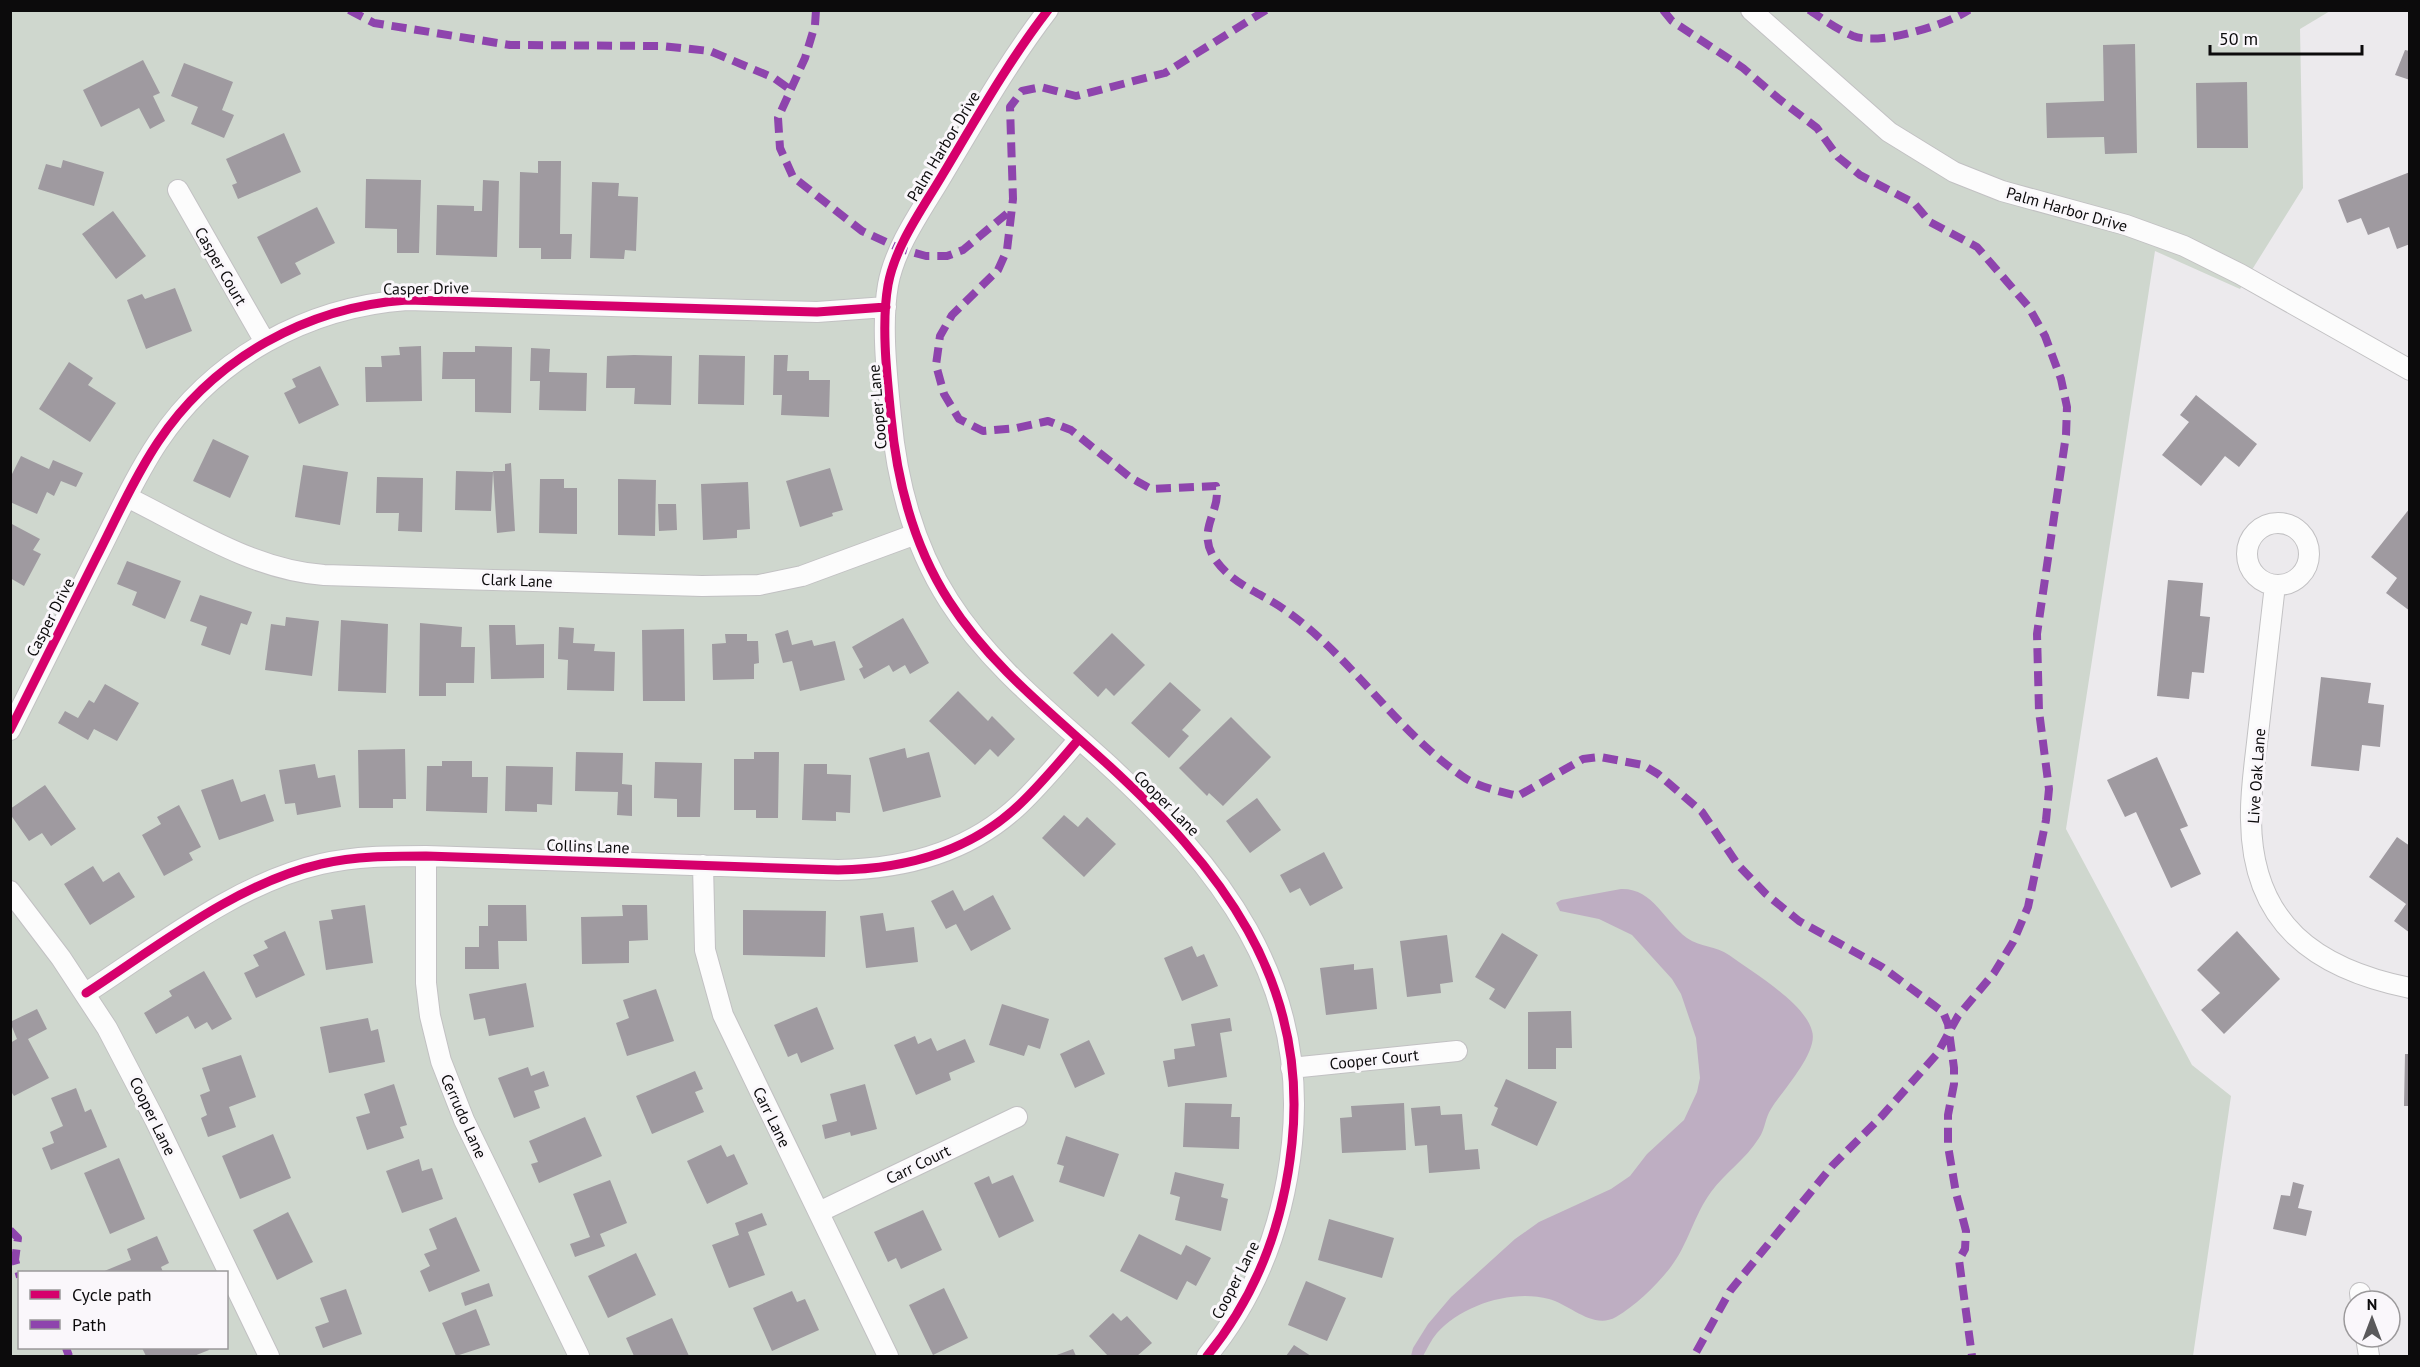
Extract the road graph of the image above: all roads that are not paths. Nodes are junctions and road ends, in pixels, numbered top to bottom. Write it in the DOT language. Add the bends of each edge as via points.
graph roads {
  1 [pos="1047,10"];
  2 [pos="1751,10"];
  3 [pos="178,190"];
  4 [pos="886,307"];
  5 [pos="265,342"];
  6 [pos="2409,370"];
  7 [pos="127,497"];
  8 [pos="916,534"];
  9 [pos="2275,585"];
  10 [pos="10,730"];
  11 [pos="1079,739"];
  12 [pos="426,856"];
  13 [pos="703,865"];
  14 [pos="10,891"];
  15 [pos="2409,988"];
  16 [pos="86,993"];
  17 [pos="1457,1051"];
  18 [pos="1291,1068"];
  19 [pos="1017,1117"];
  20 [pos="819,1212"];
  21 [pos="228,1271"];
  22 [pos="228,1271"];
  23 [pos="269,1356"];
  24 [pos="579,1356"];
  25 [pos="888,1356"];
  26 [pos="1207,1356"];
  1 -- 4 [label="street, Palm Harbor Drive" via="917,219 893,268"];
  2 -- 6 [label="street, Palm Harbor Drive" via="1867,114 1934,160 2002,191 2126,225 2184,246"];
  3 -- 5 [label="street, Casper Court"];
  4 -- 5 [label="street, Casper Drive" via="817,312 406,300 333,313"];
  4 -- 8 [label="street, Cooper Lane" via="892,433 904,498"];
  5 -- 7 [label="street, Casper Drive" via="215,376 186,406 158,442"];
  7 -- 8 [label="street, Clark Lane" via="258,561 295,572 339,576 759,585 822,570"];
  7 -- 10 [label="street, Casper Drive"];
  8 -- 11 [label="street, Cooper Lane" via="939,585 977,640"];
  9 -- 15 [label="street, Live Oak Lane" via="2251,796 2254,853 2262,883 2271,905 2302,943 2361,977"];
  11 -- 13 [label="street, Collins Lane" via="1033,792 1005,816 958,846 923,860 857,870"];
  11 -- 18 [label="street, Cooper Lane" via="1178,833 1236,906 1272,981"];
  12 -- 13 [label="street, Collins Lane"];
  12 -- 16 [label="street, Collins Lane" via="355,858 270,880 227,902"];
  12 -- 24 [label="street, Cerrudo Lane" via="426,983 441,1061 464,1120"];
  13 -- 20 [label="street, Carr Lane" via="703,939 716,994 728,1027"];
  14 -- 16 [label="street, Cooper Lane"];
  16 -- 21 [label="street, Cooper Lane" via="145,1099"];
  17 -- 18 [label="street, Cooper Court"];
  18 -- 26 [label="street, Cooper Lane" via="1293,1138 1280,1218 1249,1294"];
  19 -- 20 [label="street, Carr Court"];
  20 -- 25 [label="street, Carr Lane"];
  22 -- 23 [label="street, Cooper Lane"];
}
